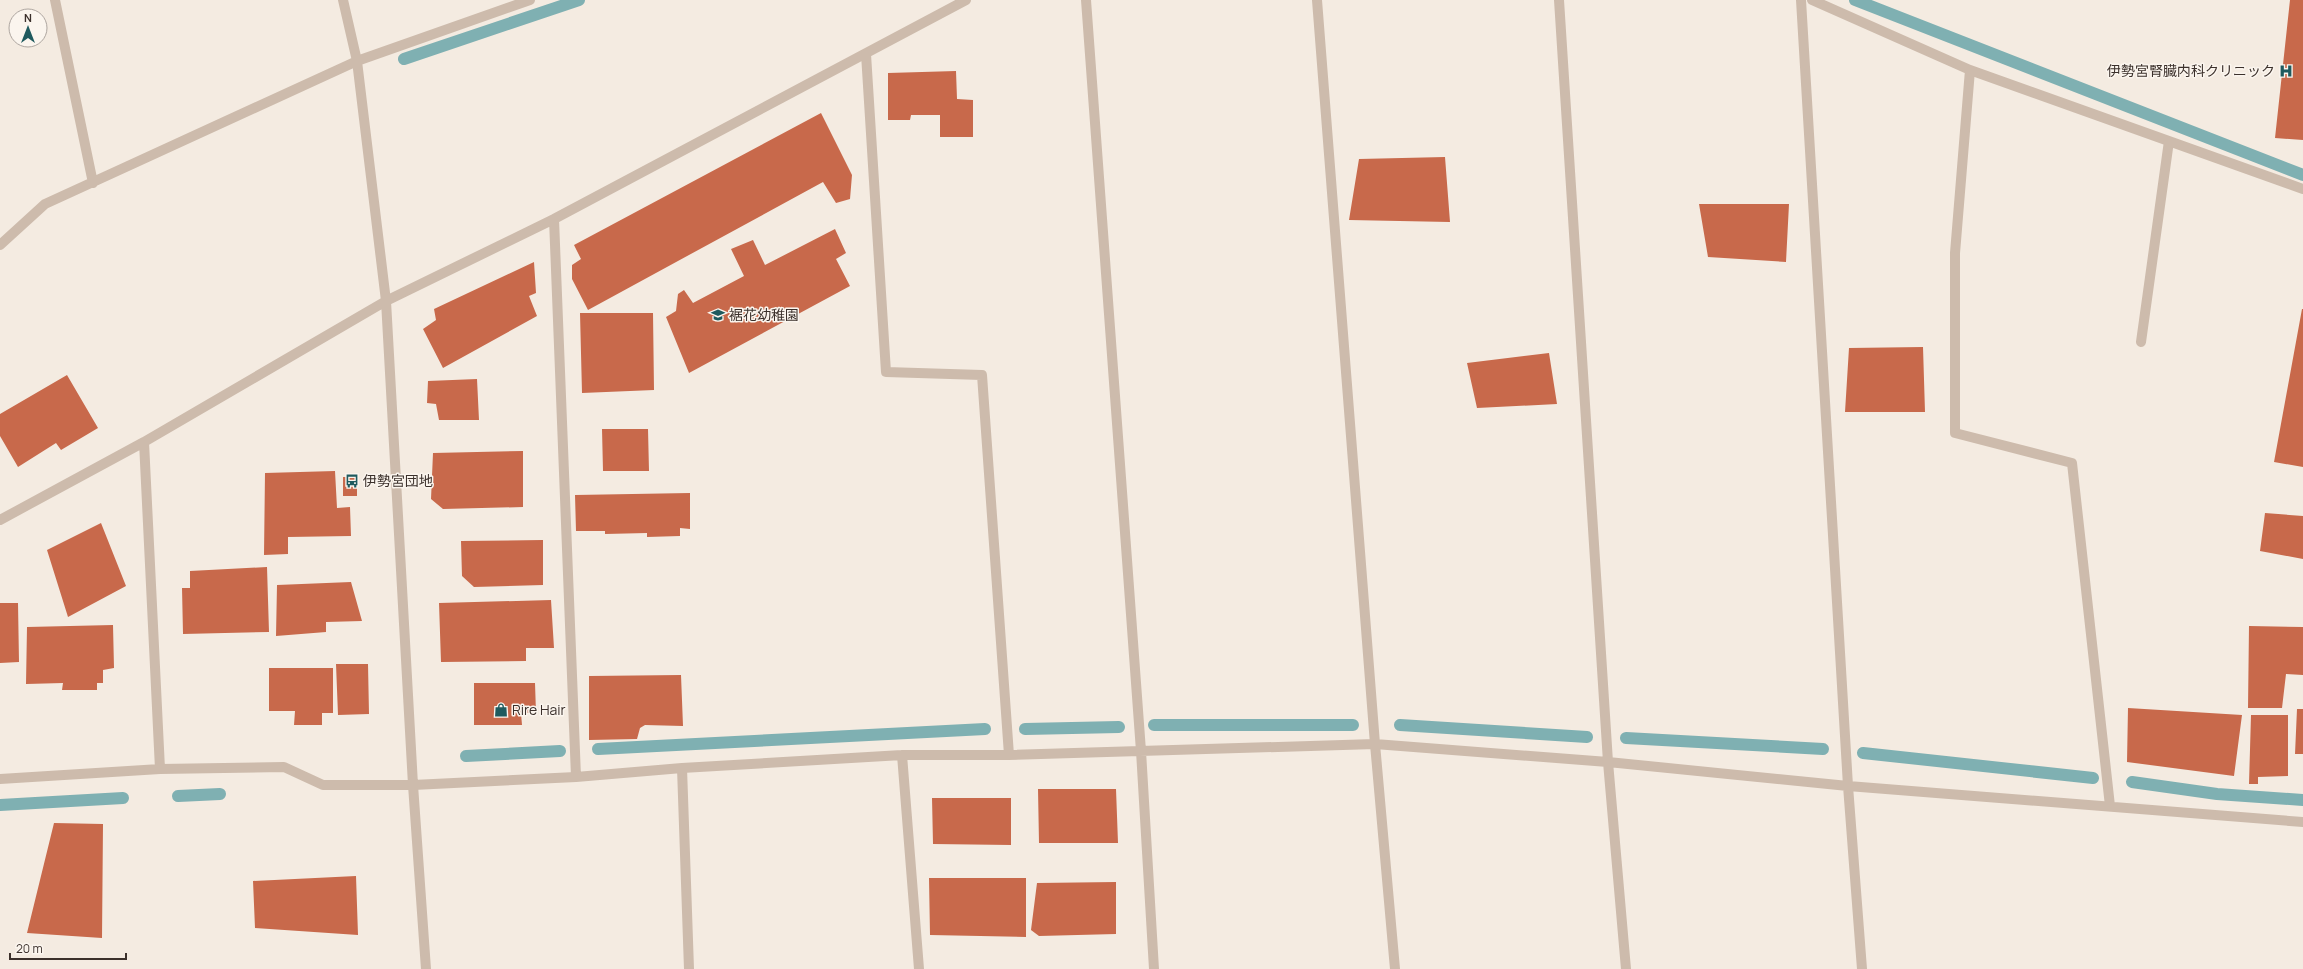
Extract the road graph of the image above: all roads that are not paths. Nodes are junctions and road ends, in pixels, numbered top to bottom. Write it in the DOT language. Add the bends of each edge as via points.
graph roads {
  1 [pos="55,0"];
  2 [pos="343,0"];
  3 [pos="530,0"];
  4 [pos="966,0"];
  5 [pos="1086,0"];
  6 [pos="1317,0"];
  7 [pos="1559,0"];
  8 [pos="1801,0"];
  9 [pos="1812,0"];
  10 [pos="866,54"];
  11 [pos="357,61"];
  12 [pos="1970,70"];
  13 [pos="2169,141"];
  14 [pos="92,183"];
  15 [pos="2303,189"];
  16 [pos="554,219"];
  17 [pos="0,245"];
  18 [pos="386,301"];
  19 [pos="2141,342"];
  20 [pos="144,442"];
  21 [pos="0,520"];
  22 [pos="1375,744"];
  23 [pos="1141,751"];
  24 [pos="902,755"];
  25 [pos="1009,755"];
  26 [pos="1608,762"];
  27 [pos="682,768"];
  28 [pos="160,769"];
  29 [pos="576,777"];
  30 [pos="0,780"];
  31 [pos="413,786"];
  32 [pos="1848,786"];
  33 [pos="2110,806"];
  34 [pos="2303,822"];
  35 [pos="426,969"];
  36 [pos="689,969"];
  37 [pos="919,969"];
  38 [pos="1154,969"];
  39 [pos="1395,969"];
  40 [pos="1626,969"];
  41 [pos="1862,969"];
  1 -- 14 [label="street"];
  2 -- 11 [label="street"];
  3 -- 11 [label="street"];
  4 -- 10 [label="street"];
  5 -- 23 [label="street"];
  6 -- 22 [label="street"];
  7 -- 26 [label="street"];
  8 -- 32 [label="street"];
  9 -- 12 [label="street"];
  10 -- 16 [label="street"];
  10 -- 25 [label="street" via="886,372 982,376"];
  11 -- 14 [label="street"];
  11 -- 18 [label="street"];
  12 -- 13 [label="street"];
  12 -- 33 [label="street" via="1955,253 1955,433 2072,463"];
  13 -- 15 [label="street"];
  13 -- 19 [label="street"];
  14 -- 17 [label="street" via="45,204"];
  16 -- 18 [label="street"];
  16 -- 29 [label="street"];
  18 -- 20 [label="street"];
  18 -- 31 [label="street"];
  20 -- 21 [label="street"];
  20 -- 28 [label="street"];
  22 -- 23 [label="street"];
  22 -- 26 [label="street"];
  22 -- 39 [label="street"];
  23 -- 25 [label="street"];
  23 -- 38 [label="street"];
  24 -- 25 [label="street"];
  24 -- 27 [label="street"];
  24 -- 37 [label="street"];
  26 -- 32 [label="street"];
  26 -- 40 [label="street"];
  27 -- 29 [label="street"];
  27 -- 36 [label="street"];
  28 -- 30 [label="street"];
  28 -- 31 [label="street" via="284,767 323,785"];
  29 -- 31 [label="street"];
  31 -- 35 [label="street"];
  32 -- 33 [label="street"];
  32 -- 41 [label="street"];
  33 -- 34 [label="street"];
}
